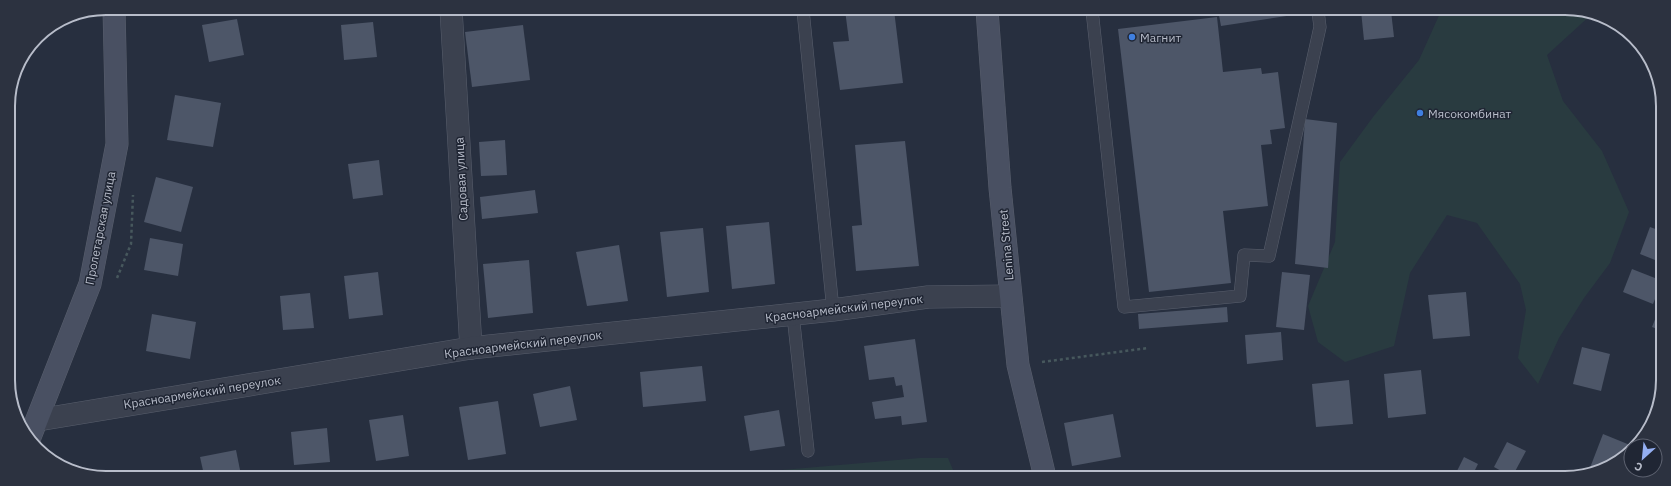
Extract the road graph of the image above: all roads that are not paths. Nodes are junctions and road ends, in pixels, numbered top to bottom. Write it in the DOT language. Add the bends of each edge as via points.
graph roads {
  1 [pos="114,15"];
  2 [pos="451,15"];
  3 [pos="804,15"];
  4 [pos="987,15"];
  5 [pos="1093,15"];
  6 [pos="1318,15"];
  7 [pos="1010,296"];
  8 [pos="833,310"];
  9 [pos="793,315"];
  10 [pos="471,348"];
  11 [pos="34,428"];
  12 [pos="808,451"];
  13 [pos="1044,471"];
  1 -- 11 [label="main road, Пролетарская улица" via="117,144 90,284"];
  2 -- 10 [label="street, Садовая улица"];
  3 -- 8 [label="lane"];
  4 -- 7 [label="main road, Lenina Street"];
  5 -- 6 [label="lane" via="1124,307 1240,296 1244,255 1269,256 1320,27"];
  7 -- 8 [label="street, Красноармейский переулок" via="928,297"];
  7 -- 13 [label="main road, Lenina Street" via="1018,365"];
  8 -- 9 [label="street, Красноармейский переулок"];
  9 -- 10 [label="street, Красноармейский переулок"];
  9 -- 12 [label="lane"];
  10 -- 11 [label="street, Красноармейский переулок"];
}
